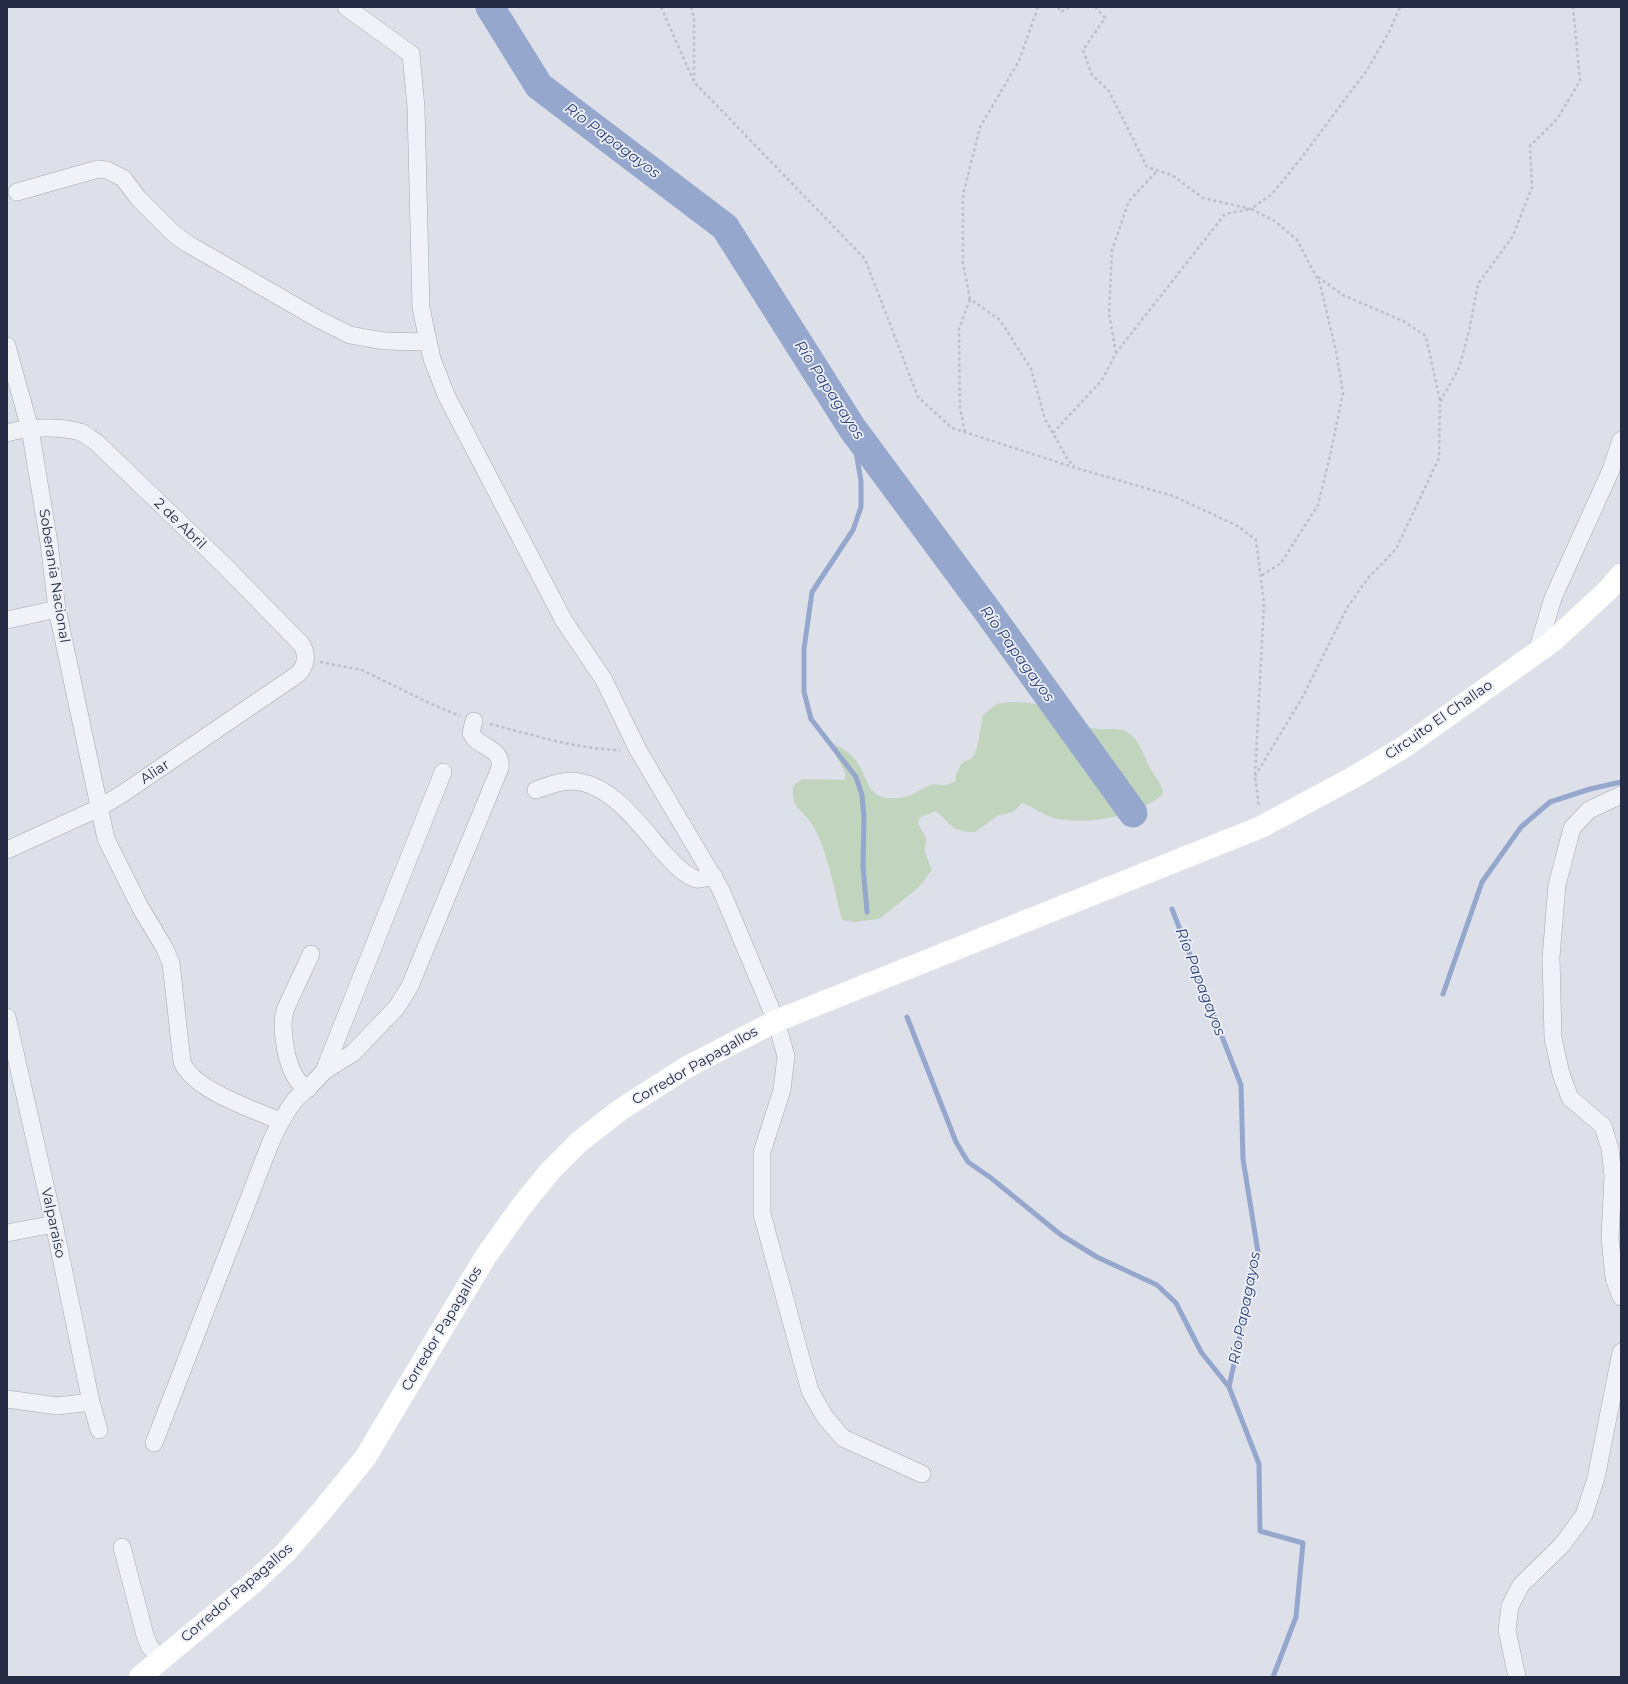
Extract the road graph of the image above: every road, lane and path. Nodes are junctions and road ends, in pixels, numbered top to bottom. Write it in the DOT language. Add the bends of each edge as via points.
graph roads {
  1 [pos="346,7"];
  2 [pos="661,7"];
  3 [pos="691,7"];
  4 [pos="1038,7"];
  5 [pos="1058,7"];
  6 [pos="1070,7"];
  7 [pos="1095,7"];
  8 [pos="1400,7"];
  9 [pos="1573,7"];
  10 [pos="694,82"];
  11 [pos="1158,170"];
  12 [pos="17,192"];
  13 [pos="1251,209"];
  14 [pos="1317,277"];
  15 [pos="970,298"];
  16 [pos="427,342"];
  17 [pos="7,346"];
  18 [pos="1116,353"];
  19 [pos="1440,402"];
  20 [pos="30,429"];
  21 [pos="7,432"];
  22 [pos="965,432"];
  23 [pos="1053,433"];
  24 [pos="1621,440"];
  25 [pos="1076,468"];
  26 [pos="1621,575"];
  27 [pos="1260,576"];
  28 [pos="57,609"];
  29 [pos="7,620"];
  30 [pos="1537,651"];
  31 [pos="293,677"];
  32 [pos="474,721"];
  33 [pos="443,772"];
  34 [pos="1255,776"];
  35 [pos="536,790"];
  36 [pos="1621,795"];
  37 [pos="99,808"];
  38 [pos="1261,828"];
  39 [pos="1238,838"];
  40 [pos="7,850"];
  41 [pos="714,876"];
  42 [pos="311,954"];
  43 [pos="7,1017"];
  44 [pos="776,1020"];
  45 [pos="324,1071"];
  46 [pos="308,1089"];
  47 [pos="280,1121"];
  48 [pos="54,1224"];
  49 [pos="7,1233"];
  50 [pos="1621,1297"];
  51 [pos="1621,1352"];
  52 [pos="7,1399"];
  53 [pos="91,1402"];
  54 [pos="99,1430"];
  55 [pos="154,1442"];
  56 [pos="922,1474"];
  57 [pos="122,1547"];
  58 [pos="161,1659"];
  59 [pos="140,1677"];
  60 [pos="1517,1677"];
  1 -- 16 [label="street" via="411,54 416,107 421,308"];
  2 -- 10 [label="path"];
  3 -- 10 [label="path" via="694,17"];
  4 -- 15 [label="path" via="1019,61 980,127 963,195 963,262"];
  5 -- 6 [label="path" via="1061,12"];
  7 -- 11 [label="path" via="1105,18 1084,50 1092,75 1109,91 1147,167"];
  8 -- 13 [label="path" via="1367,70 1300,161 1272,194"];
  9 -- 19 [label="path" via="1580,81 1557,119 1530,146 1532,187 1513,236 1478,284 1469,331 1458,368"];
  10 -- 22 [label="path" via="865,259 918,397 952,428"];
  11 -- 13 [label="path" via="1172,175 1203,198"];
  11 -- 18 [label="path" via="1129,202 1112,250 1109,314"];
  12 -- 16 [label="street" via="98,169 108,170 123,178 174,234 188,244 318,319 350,335 368,339"];
  13 -- 14 [label="path" via="1275,221 1297,240"];
  13 -- 18 [label="path" via="1225,214"];
  14 -- 19 [label="path" via="1343,294 1403,321 1426,336"];
  14 -- 27 [label="path" via="1336,351 1343,393 1318,505 1281,563"];
  15 -- 22 [label="path" via="959,329 960,408"];
  15 -- 23 [label="path" via="1000,320 1031,369 1045,419"];
  16 -- 41 [label="street" via="447,397 557,608 604,680 638,750"];
  17 -- 20 [label="street, Soberanía Nacional"];
  18 -- 23 [label="path" via="1102,380"];
  19 -- 34 [label="path" via="1439,458 1396,549 1368,578 1348,608 1302,698"];
  20 -- 21 [label="street, 2 de Abril"];
  20 -- 28 [label="street, Soberanía Nacional"];
  20 -- 31 [label="street, 2 de Abril" via="64,428 81,432 96,442 302,644 306,659 303,668"];
  22 -- 25 [label="path"];
  23 -- 25 [label="path" via="1068,460"];
  24 -- 30 [label="street" via="1612,470 1553,598"];
  25 -- 27 [label="path" via="1173,496 1236,525 1256,540"];
  26 -- 30 [label="main road, Circuito El Challao" via="1553,641"];
  27 -- 34 [label="path" via="1264,603"];
  28 -- 29 [label="street"];
  28 -- 37 [label="street, Soberanía Nacional"];
  30 -- 38 [label="main road, Circuito El Challao" via="1404,747"];
  31 -- 37 [label="street, Aliar"];
  32 -- 45 [label="street" via="471,733 474,740 493,750 501,761 500,768 418,970 397,1007 383,1023 353,1053"];
  33 -- 45 [label="street"];
  34 -- 38 [label="path"];
  35 -- 41 [label="street" via="557,782 570,781 599,789 628,810 686,874 697,879"];
  36 -- 50 [label="street" via="1589,810 1572,828 1557,885 1551,957 1553,1038 1561,1074 1570,1098 1603,1126 1610,1149 1613,1176 1610,1238 1614,1278"];
  37 -- 40 [label="street, Aliar"];
  37 -- 47 [label="street, Soberanía Nacional" via="106,839 171,964 185,1070 203,1086"];
  38 -- 39 [label="main road, Circuito El Challao"];
  39 -- 44 [label="main road, Corredor Papagallos"];
  41 -- 44 [label="street"];
  42 -- 46 [label="street" via="282,1019 282,1037 292,1069 298,1081"];
  43 -- 48 [label="street, Valparaíso"];
  44 -- 56 [label="street" via="786,1056 782,1090 762,1152 762,1214 810,1391 825,1417 843,1438"];
  44 -- 58 [label="main road, Corredor Papagallos" via="655,1086 585,1138 550,1171 486,1256 365,1458 286,1552"];
  45 -- 46 [label="street"];
  46 -- 47 [label="street"];
  47 -- 55 [label="street"];
  48 -- 49 [label="street"];
  48 -- 53 [label="street, Valparaíso"];
  51 -- 60 [label="street" via="1596,1478 1584,1515 1562,1544 1521,1585 1510,1606 1507,1630"];
  52 -- 53 [label="street" via="57,1406"];
  53 -- 54 [label="street, Valparaíso"];
  57 -- 58 [label="street" via="145,1635 149,1646"];
  58 -- 59 [label="main road, Corredor Papagallos"];
}
